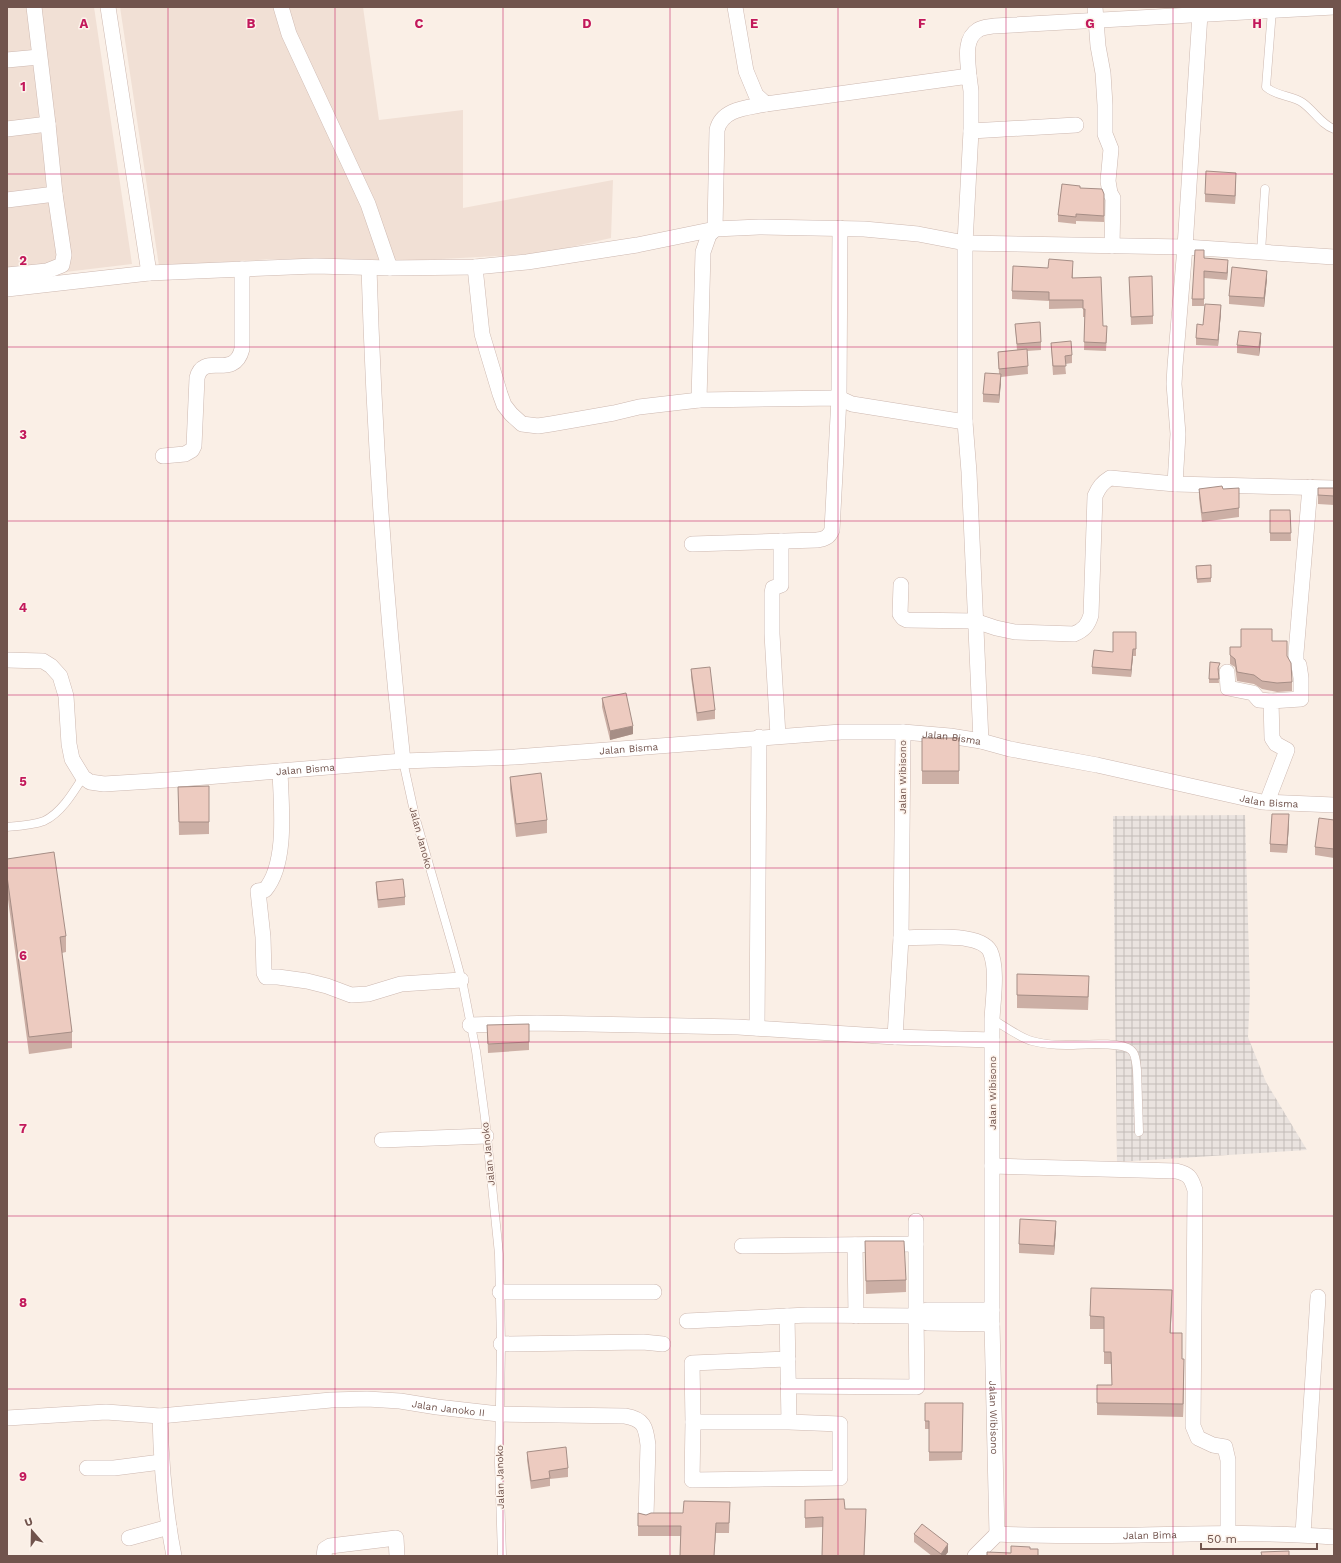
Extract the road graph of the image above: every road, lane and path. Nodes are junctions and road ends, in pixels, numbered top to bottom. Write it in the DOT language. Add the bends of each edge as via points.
graph roads {
  1 [pos="34,7"];
  2 [pos="108,7"];
  3 [pos="281,7"];
  4 [pos="735,7"];
  5 [pos="1334,7"];
  6 [pos="1272,10"];
  7 [pos="1196,12"];
  8 [pos="1095,14"];
  9 [pos="39,57"];
  10 [pos="7,60"];
  11 [pos="969,76"];
  12 [pos="766,104"];
  13 [pos="48,124"];
  14 [pos="1076,125"];
  15 [pos="7,129"];
  16 [pos="1334,129"];
  17 [pos="971,131"];
  18 [pos="1266,189"];
  19 [pos="55,194"];
  20 [pos="7,200"];
  21 [pos="840,228"];
  22 [pos="715,229"];
  23 [pos="965,243"];
  24 [pos="1112,246"];
  25 [pos="1185,247"];
  26 [pos="1261,252"];
  27 [pos="1334,256"];
  28 [pos="475,266"];
  29 [pos="242,268"];
  30 [pos="369,268"];
  31 [pos="390,268"];
  32 [pos="149,273"];
  33 [pos="7,275"];
  34 [pos="7,289"];
  35 [pos="839,398"];
  36 [pos="699,400"];
  37 [pos="965,422"];
  38 [pos="163,456"];
  39 [pos="1175,484"];
  40 [pos="1310,487"];
  41 [pos="1334,488"];
  42 [pos="781,541"];
  43 [pos="692,544"];
  44 [pos="901,585"];
  45 [pos="976,621"];
  46 [pos="7,660"];
  47 [pos="1227,672"];
  48 [pos="1271,701"];
  49 [pos="903,732"];
  50 [pos="778,736"];
  51 [pos="759,737"];
  52 [pos="981,741"];
  53 [pos="402,761"];
  54 [pos="280,771"];
  55 [pos="82,777"];
  56 [pos="1267,802"];
  57 [pos="1334,805"];
  58 [pos="7,827"];
  59 [pos="901,938"];
  60 [pos="461,980"];
  61 [pos="992,1019"];
  62 [pos="470,1025"];
  63 [pos="757,1028"];
  64 [pos="895,1037"];
  65 [pos="992,1040"];
  66 [pos="1139,1132"];
  67 [pos="486,1136"];
  68 [pos="382,1140"];
  69 [pos="992,1166"];
  70 [pos="916,1221"];
  71 [pos="916,1244"];
  72 [pos="855,1245"];
  73 [pos="742,1246"];
  74 [pos="500,1292"];
  75 [pos="654,1292"];
  76 [pos="1318,1297"];
  77 [pos="787,1316"];
  78 [pos="856,1316"];
  79 [pos="916,1316"];
  80 [pos="992,1317"];
  81 [pos="688,1321"];
  82 [pos="501,1344"];
  83 [pos="663,1344"];
  84 [pos="788,1359"];
  85 [pos="788,1386"];
  86 [pos="499,1414"];
  87 [pos="160,1416"];
  88 [pos="7,1418"];
  89 [pos="693,1422"];
  90 [pos="789,1422"];
  91 [pos="161,1462"];
  92 [pos="87,1468"];
  93 [pos="646,1516"];
  94 [pos="169,1527"];
  95 [pos="997,1534"];
  96 [pos="1228,1534"];
  97 [pos="1303,1534"];
  98 [pos="1334,1537"];
  99 [pos="129,1538"];
  100 [pos="174,1556"];
  101 [pos="324,1556"];
  102 [pos="397,1556"];
  103 [pos="502,1556"];
  104 [pos="976,1556"];
  1 -- 9 [label="street"];
  2 -- 32 [label="street"];
  3 -- 31 [label="street" via="289,34 368,204"];
  4 -- 12 [label="street" via="746,71 756,94"];
  5 -- 6 [label="street"];
  6 -- 7 [label="street"];
  6 -- 16 [label="lane" via="1266,87 1272,92 1293,97 1303,103 1328,127"];
  7 -- 8 [label="street"];
  7 -- 25 [label="street"];
  8 -- 11 [label="street" via="979,29 969,41"];
  8 -- 24 [label="street" via="1103,74 1105,134 1111,149 1108,181 1113,198"];
  9 -- 10 [label="street"];
  9 -- 13 [label="street"];
  11 -- 12 [label="street"];
  11 -- 17 [label="street"];
  12 -- 22 [label="street" via="730,112 718,125"];
  13 -- 15 [label="street"];
  13 -- 19 [label="street"];
  14 -- 17 [label="street"];
  17 -- 23 [label="street"];
  18 -- 26 [label="lane"];
  19 -- 20 [label="street"];
  19 -- 33 [label="street" via="64,255 62,265 47,271"];
  21 -- 22 [label="street" via="759,226"];
  21 -- 23 [label="street" via="918,234"];
  21 -- 35 [label="street"];
  22 -- 28 [label="street" via="637,245 527,262"];
  22 -- 36 [label="street" via="709,235 704,252"];
  23 -- 24 [label="street"];
  23 -- 37 [label="street"];
  24 -- 25 [label="street"];
  25 -- 26 [label="street"];
  25 -- 39 [label="street" via="1174,384 1178,434"];
  26 -- 27 [label="street"];
  28 -- 31 [label="street"];
  28 -- 36 [label="street" via="482,334 504,405 522,424 538,426 639,407"];
  29 -- 30 [label="street"];
  29 -- 32 [label="street"];
  29 -- 38 [label="street" via="241,355 231,365 210,365 199,371 196,378 194,446 185,454"];
  30 -- 31 [label="street"];
  30 -- 53 [label="street" via="372,385 382,539"];
  32 -- 34 [label="street"];
  35 -- 36 [label="street"];
  35 -- 37 [label="street" via="852,404"];
  35 -- 42 [label="street" via="832,530 824,539"];
  37 -- 45 [label="street"];
  39 -- 40 [label="street"];
  39 -- 45 [label="street" via="1110,478 1098,488 1095,496 1091,615 1082,631 1074,634 1015,632"];
  40 -- 41 [label="street"];
  40 -- 48 [label="street" via="1296,653 1296,664 1299,665 1301,678 1300,699"];
  42 -- 43 [label="street"];
  42 -- 50 [label="street" via="781,585 773,588 772,592"];
  44 -- 45 [label="street" via="900,614 907,620"];
  45 -- 52 [label="street"];
  46 -- 55 [label="street" via="43,661 52,666 60,676 66,696 72,759"];
  47 -- 48 [label="street" via="1228,688 1253,693 1258,700"];
  48 -- 56 [label="street" via="1272,738 1276,744 1287,750"];
  49 -- 50 [label="street, Jalan Bisma"];
  49 -- 52 [label="street, Jalan Bisma"];
  49 -- 59 [label="street, Jalan Wibisono"];
  50 -- 51 [label="street, Jalan Bisma"];
  51 -- 53 [label="street, Jalan Bisma" via="515,757"];
  51 -- 63 [label="street"];
  52 -- 56 [label="street, Jalan Bisma"];
  53 -- 54 [label="street, Jalan Bisma"];
  53 -- 60 [label="lane, Jalan Janoko"];
  54 -- 55 [label="street, Jalan Bisma" via="104,784 90,782"];
  54 -- 60 [label="street" via="281,846 271,883 265,890 258,891 266,977 307,980 351,995 368,994 401,984"];
  55 -- 58 [label="lane" via="73,793 54,814 43,821"];
  56 -- 57 [label="street, Jalan Bisma"];
  59 -- 61 [label="street, Jalan Wibisono" via="966,938 987,948 994,971"];
  59 -- 64 [label="street"];
  60 -- 62 [label="lane, Jalan Janoko"];
  61 -- 65 [label="street, Jalan Wibisono"];
  61 -- 66 [label="lane" via="1030,1040 1048,1044 1107,1044 1132,1050 1137,1070"];
  62 -- 63 [label="street" via="537,1023"];
  62 -- 67 [label="lane, Jalan Janoko" via="476,1051"];
  63 -- 64 [label="street"];
  64 -- 65 [label="street"];
  65 -- 69 [label="street, Jalan Wibisono"];
  67 -- 68 [label="street"];
  67 -- 74 [label="lane, Jalan Janoko" via="499,1254"];
  69 -- 80 [label="street, Jalan Wibisono"];
  69 -- 96 [label="street" via="1176,1171 1187,1174 1193,1181 1193,1426 1198,1438 1225,1447 1228,1460"];
  70 -- 71 [label="street"];
  71 -- 72 [label="street"];
  71 -- 79 [label="street"];
  72 -- 73 [label="street"];
  72 -- 78 [label="street"];
  74 -- 75 [label="street"];
  74 -- 82 [label="lane, Jalan Janoko"];
  76 -- 97 [label="street"];
  77 -- 78 [label="street"];
  77 -- 81 [label="street"];
  77 -- 84 [label="street"];
  78 -- 79 [label="street"];
  79 -- 80 [label="street" via="927,1323"];
  79 -- 85 [label="street" via="916,1387"];
  80 -- 95 [label="street, Jalan Wibisono"];
  82 -- 83 [label="street"];
  82 -- 86 [label="lane, Jalan Janoko"];
  84 -- 85 [label="street"];
  84 -- 89 [label="street" via="692,1363"];
  85 -- 90 [label="street"];
  86 -- 87 [label="street, Jalan Janoko II" via="367,1399"];
  86 -- 93 [label="street, Jalan Janoko II" via="625,1416 639,1420 644,1425 648,1445"];
  86 -- 103 [label="lane, Jalan Janoko"];
  87 -- 88 [label="street, Jalan Janoko II" via="106,1412"];
  87 -- 91 [label="street"];
  89 -- 90 [label="street"];
  89 -- 90 [label="street" via="692,1480 840,1478 840,1424"];
  91 -- 92 [label="street" via="114,1468"];
  91 -- 94 [label="street"];
  94 -- 99 [label="street"];
  94 -- 100 [label="street"];
  95 -- 96 [label="street, Jalan Bima"];
  95 -- 104 [label="street"];
  96 -- 97 [label="street, Jalan Bima"];
  97 -- 98 [label="street, Jalan Bima"];
  101 -- 102 [label="street" via="325,1549 330,1546 396,1538"];
}
